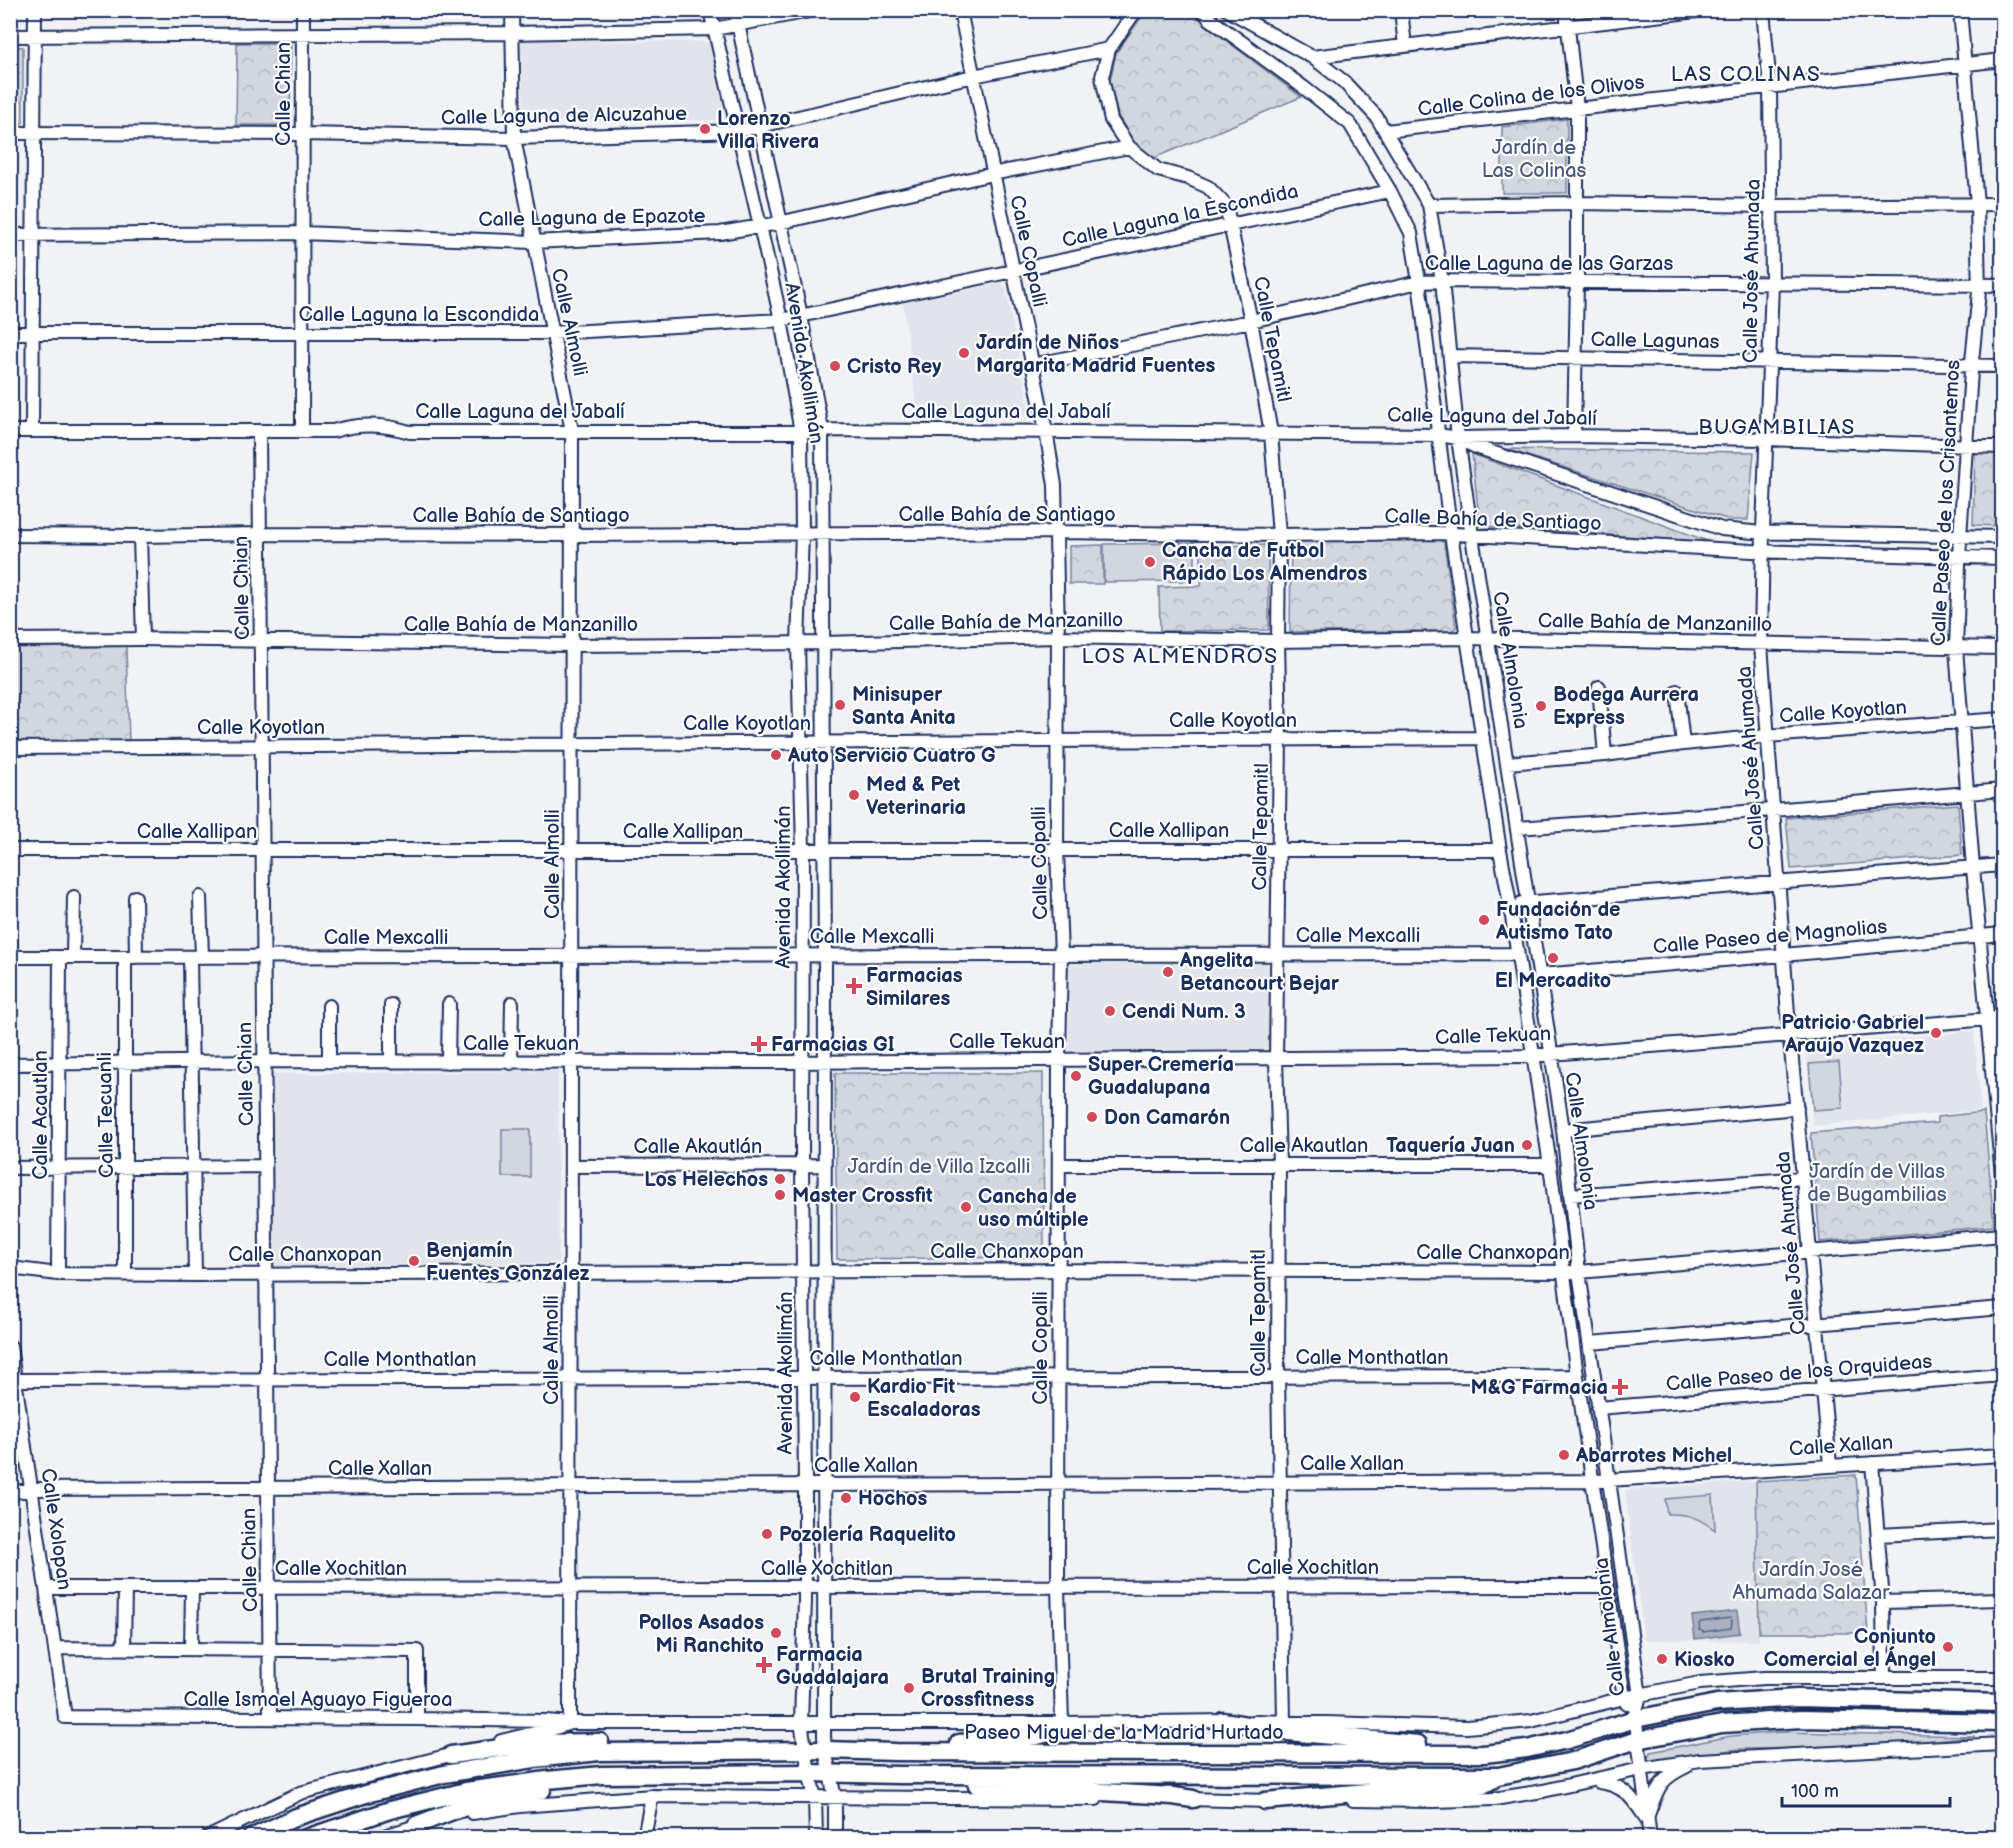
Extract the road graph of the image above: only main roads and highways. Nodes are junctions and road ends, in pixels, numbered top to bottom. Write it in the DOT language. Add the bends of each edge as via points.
graph roads {
  1 [pos="2002,1703"];
  2 [pos="1223,1721"];
  3 [pos="1062,1723"];
  4 [pos="2002,1723"];
  5 [pos="681,1752"];
  6 [pos="897,1752"];
  7 [pos="1484,1754"];
  8 [pos="451,1755"];
  9 [pos="602,1775"];
  10 [pos="899,1775"];
  11 [pos="1498,1776"];
  12 [pos="1193,1799"];
  13 [pos="1264,1801"];
  14 [pos="417,1831"];
  15 [pos="251,1838"];
  16 [pos="306,1838"];
  1 -- 7 [label="highway, Paseo Miguel de la Madrid Hurtado" via="1797,1698 1717,1703 1635,1717 1537,1747"];
  2 -- 7 [label="highway"];
  3 -- 6 [label="highway" via="1052,1732 1038,1736 919,1745"];
  4 -- 11 [label="highway" via="1801,1719 1722,1724 1637,1740 1573,1761"];
  5 -- 6 [label="highway, Paseo Miguel de la Madrid Hurtado"];
  5 -- 8 [label="highway" via="593,1742 536,1743"];
  5 -- 15 [label="highway, Paseo Miguel de la Madrid Hurtado" via="599,1752 444,1774 296,1816"];
  6 -- 7 [label="highway, Paseo Miguel de la Madrid Hurtado"];
  9 -- 10 [label="highway"];
  9 -- 14 [label="highway" via="458,1809"];
  9 -- 16 [label="highway" via="466,1791 390,1810"];
  10 -- 11 [label="highway"];
  10 -- 12 [label="highway" via="942,1782"];
  11 -- 13 [label="highway" via="1467,1790 1419,1789"];
}
